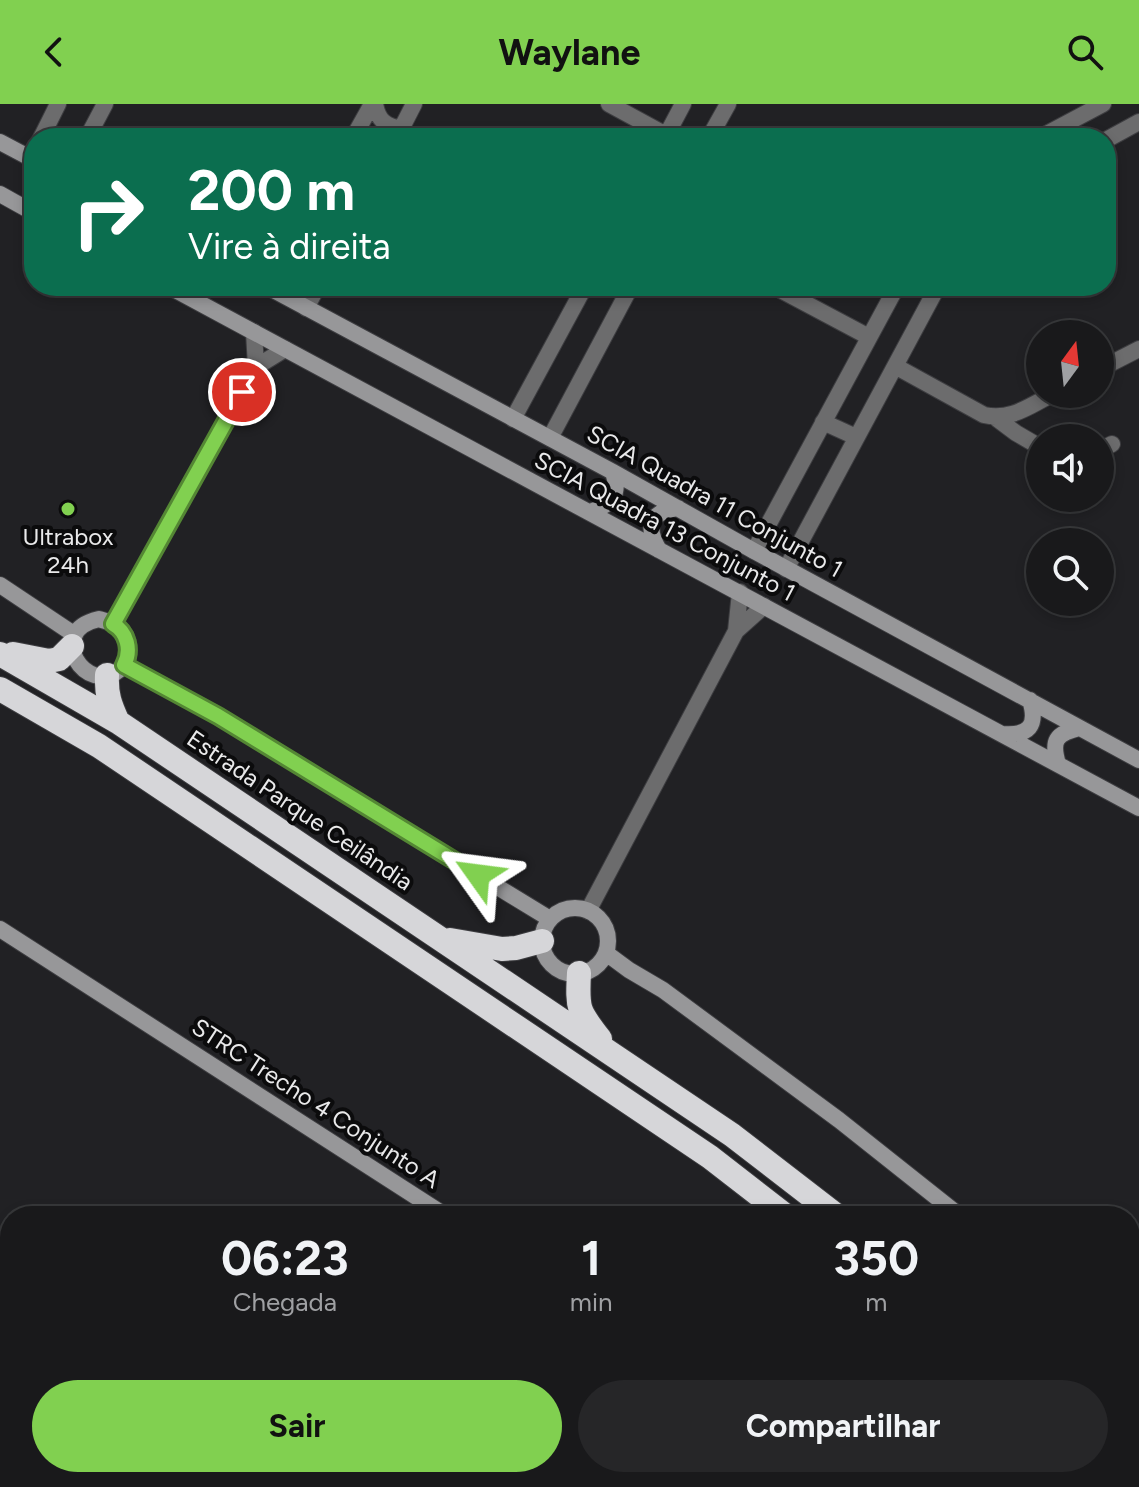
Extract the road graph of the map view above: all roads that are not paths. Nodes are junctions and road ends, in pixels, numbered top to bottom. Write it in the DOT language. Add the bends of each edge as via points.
graph roads {
  1 [pos="58,104"];
  2 [pos="105,104"];
  3 [pos="374,104"];
  4 [pos="414,104"];
  5 [pos="609,104"];
  6 [pos="683,104"];
  7 [pos="728,104"];
  8 [pos="1103,104"];
  9 [pos="1139,122"];
  10 [pos="46,128"];
  11 [pos="92,128"];
  12 [pos="359,128"];
  13 [pos="390,128"];
  14 [pos="401,128"];
  15 [pos="652,128"];
  16 [pos="670,128"];
  17 [pos="715,128"];
  18 [pos="1058,128"];
  19 [pos="1116,135"];
  20 [pos="0,142"];
  21 [pos="24,152"];
  22 [pos="0,194"];
  23 [pos="24,207"];
  24 [pos="187,296"];
  25 [pos="285,296"];
  26 [pos="313,296"];
  27 [pos="580,296"];
  28 [pos="626,296"];
  29 [pos="792,296"];
  30 [pos="892,296"];
  31 [pos="933,296"];
  32 [pos="306,308"];
  33 [pos="254,332"];
  34 [pos="869,337"];
  35 [pos="285,349"];
  36 [pos="1139,349"];
  37 [pos="1114,362"];
  38 [pos="895,366"];
  39 [pos="256,367"];
  40 [pos="1026,408"];
  41 [pos="996,418"];
  42 [pos="513,419"];
  43 [pos="823,422"];
  44 [pos="856,437"];
  45 [pos="550,438"];
  46 [pos="1026,439"];
  47 [pos="613,472"];
  48 [pos="678,508"];
  49 [pos="590,512"];
  50 [pos="659,550"];
  51 [pos="754,551"];
  52 [pos="786,569"];
  53 [pos="0,585"];
  54 [pos="740,592"];
  55 [pos="764,606"];
  56 [pos="113,624"];
  57 [pos="736,631"];
  58 [pos="73,640"];
  59 [pos="0,651"];
  60 [pos="116,670"];
  61 [pos="0,689"];
  62 [pos="1030,700"];
  63 [pos="118,722"];
  64 [pos="1079,728"];
  65 [pos="1001,734"];
  66 [pos="1139,760"];
  67 [pos="1058,764"];
  68 [pos="1139,808"];
  69 [pos="588,911"];
  70 [pos="0,929"];
  71 [pos="546,930"];
  72 [pos="439,938"];
  73 [pos="606,953"];
  74 [pos="579,973"];
  75 [pos="611,1054"];
  76 [pos="430,1206"];
  77 [pos="773,1206"];
  78 [pos="824,1206"];
  79 [pos="947,1206"];
  1 -- 10 [label="street"];
  2 -- 11 [label="street"];
  3 -- 12 [label="street"];
  3 -- 13 [label="street" via="380,120"];
  4 -- 14 [label="street"];
  5 -- 15 [label="street"];
  6 -- 16 [label="street"];
  7 -- 17 [label="street"];
  8 -- 18 [label="street"];
  9 -- 19 [label="street"];
  20 -- 21 [label="street"];
  22 -- 23 [label="street"];
  24 -- 33 [label="street, SCIA Quadra 13 Conjunto 1"];
  25 -- 32 [label="street, SCIA Quadra 11 Conjunto 1"];
  26 -- 32 [label="street"];
  27 -- 42 [label="street"];
  28 -- 45 [label="street"];
  29 -- 34 [label="street"];
  30 -- 34 [label="street"];
  31 -- 38 [label="street"];
  32 -- 42 [label="street, SCIA Quadra 11 Conjunto 1"];
  33 -- 35 [label="street, SCIA Quadra 13 Conjunto 1"];
  33 -- 39 [label="street"];
  34 -- 43 [label="street"];
  35 -- 39 [label="street"];
  35 -- 49 [label="street, SCIA Quadra 13 Conjunto 1"];
  36 -- 37 [label="street"];
  38 -- 41 [label="street"];
  38 -- 44 [label="street"];
  39 -- 56 [label="street"];
  40 -- 41 [label="street"];
  41 -- 46 [label="street"];
  42 -- 45 [label="street, SCIA Quadra 11 Conjunto 1"];
  43 -- 44 [label="street"];
  43 -- 51 [label="street"];
  44 -- 52 [label="street"];
  45 -- 47 [label="street, SCIA Quadra 11 Conjunto 1"];
  47 -- 48 [label="street, SCIA Quadra 11 Conjunto 1"];
  47 -- 49 [label="street" via="616,493 610,503"];
  48 -- 50 [label="street" via="665,509 651,526"];
  48 -- 51 [label="street, SCIA Quadra 11 Conjunto 1"];
  49 -- 50 [label="street, SCIA Quadra 13 Conjunto 1"];
  50 -- 54 [label="street, SCIA Quadra 13 Conjunto 1"];
  51 -- 52 [label="street, SCIA Quadra 11 Conjunto 1"];
  52 -- 62 [label="street, SCIA Quadra 11 Conjunto 1"];
  53 -- 58 [label="street"];
  54 -- 55 [label="street, SCIA Quadra 13 Conjunto 1"];
  54 -- 57 [label="street"];
  55 -- 57 [label="street"];
  55 -- 65 [label="street, SCIA Quadra 13 Conjunto 1"];
  56 -- 58 [label="street" via="89,621"];
  56 -- 60 [label="street" via="128,644 129,656"];
  57 -- 69 [label="street"];
  58 -- 59 [label="highway" via="59,659 49,661"];
  58 -- 60 [label="street" via="73,656 81,667 93,674"];
  59 -- 63 [label="highway, Estrada Parque Ceilândia"];
  60 -- 63 [label="highway" via="106,692"];
  60 -- 71 [label="street" via="218,716"];
  61 -- 77 [label="highway" via="112,755 710,1157"];
  62 -- 64 [label="street, SCIA Quadra 11 Conjunto 1"];
  62 -- 65 [label="street" via="1033,722 1025,732"];
  63 -- 72 [label="highway, Estrada Parque Ceilândia"];
  64 -- 66 [label="street, SCIA Quadra 11 Conjunto 1"];
  64 -- 67 [label="street" via="1059,735 1054,751"];
  65 -- 67 [label="street, SCIA Quadra 13 Conjunto 1"];
  67 -- 68 [label="street, SCIA Quadra 13 Conjunto 1"];
  69 -- 71 [label="street" via="559,912"];
  69 -- 73 [label="street" via="604,925"];
  70 -- 76 [label="street, STRC Trecho 4 Conjunto A"];
  71 -- 72 [label="highway" via="516,948"];
  71 -- 74 [label="street" via="545,954 553,965"];
  72 -- 75 [label="highway, Estrada Parque Ceilândia"];
  73 -- 74 [label="street" via="589,971"];
  73 -- 79 [label="street" via="826,1110"];
  74 -- 75 [label="highway" via="583,1018"];
  75 -- 78 [label="highway, Estrada Parque Ceilândia" via="732,1135"];
}
